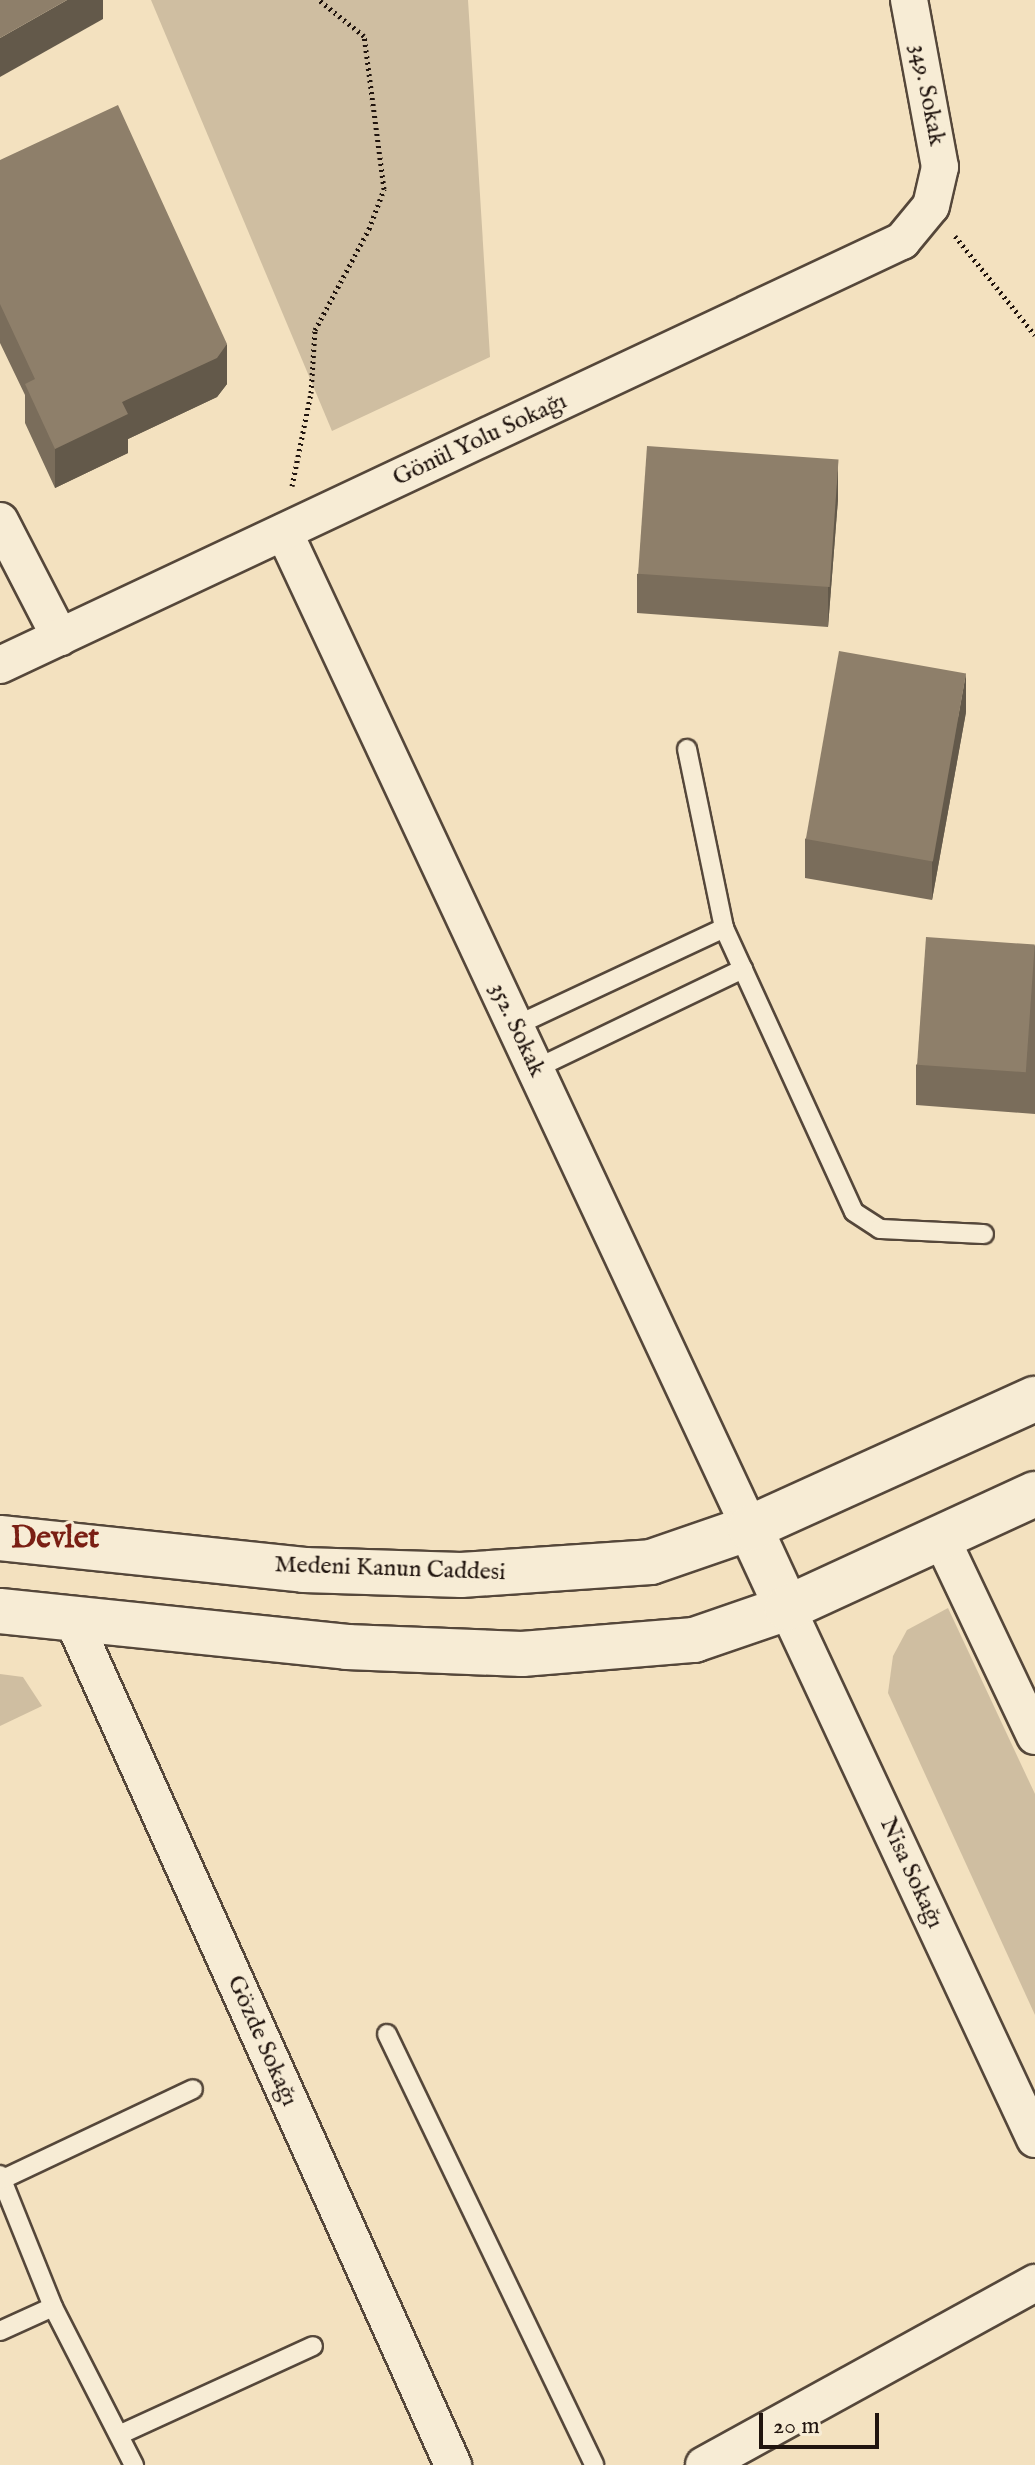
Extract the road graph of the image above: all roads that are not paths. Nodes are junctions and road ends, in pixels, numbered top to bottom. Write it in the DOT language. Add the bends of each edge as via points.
graph roads {
  1 [pos="909,0"];
  2 [pos="934,198"];
  3 [pos="0,521"];
  4 [pos="284,532"];
  5 [pos="60,637"];
  6 [pos="0,665"];
  7 [pos="687,749"];
  8 [pos="724,928"];
  9 [pos="743,969"];
  10 [pos="515,1026"];
  11 [pos="535,1069"];
  12 [pos="984,1234"];
  13 [pos="1035,1399"];
  14 [pos="1035,1494"];
  15 [pos="750,1528"];
  16 [pos="0,1538"];
  17 [pos="942,1540"];
  18 [pos="787,1608"];
  19 [pos="0,1611"];
  20 [pos="72,1618"];
  21 [pos="1035,1736"];
  22 [pos="387,2034"];
  23 [pos="193,2089"];
  24 [pos="1035,2139"];
  25 [pos="1,2177"];
  26 [pos="1035,2283"];
  27 [pos="53,2307"];
  28 [pos="0,2331"];
  29 [pos="313,2346"];
  30 [pos="121,2434"];
  31 [pos="134,2465"];
  32 [pos="453,2465"];
  33 [pos="594,2465"];
  34 [pos="704,2465"];
  1 -- 2 [label="street, 349. Sokak" via="935,122"];
  2 -- 4 [label="street, Gönül Yolu Sokağı" via="914,230 889,248"];
  3 -- 5 [label="street"];
  4 -- 5 [label="street, Gönül Yolu Sokağı"];
  4 -- 10 [label="street, 352. Sokak"];
  5 -- 6 [label="street, Gönül Yolu Sokağı"];
  7 -- 8 [label="lane"];
  8 -- 9 [label="lane"];
  8 -- 10 [label="lane"];
  9 -- 11 [label="lane"];
  9 -- 12 [label="lane" via="854,1212 880,1229"];
  10 -- 11 [label="street, 352. Sokak"];
  11 -- 15 [label="street, 352. Sokak"];
  13 -- 15 [label="main road, Medeni Kanun Caddesi"];
  14 -- 17 [label="main road"];
  15 -- 16 [label="main road, Medeni Kanun Caddesi" via="651,1562 479,1576 304,1570"];
  15 -- 18 [label="main road"];
  17 -- 18 [label="main road"];
  17 -- 21 [label="street"];
  18 -- 20 [label="main road" via="694,1640 522,1654 347,1647"];
  18 -- 24 [label="street, Nisa Sokağı"];
  19 -- 20 [label="main road"];
  20 -- 32 [label="street, Gözde Sokağı"];
  22 -- 33 [label="lane"];
  23 -- 25 [label="lane"];
  25 -- 27 [label="lane"];
  26 -- 34 [label="street"];
  27 -- 28 [label="lane"];
  27 -- 30 [label="lane"];
  29 -- 30 [label="lane"];
  30 -- 31 [label="lane"];
}
